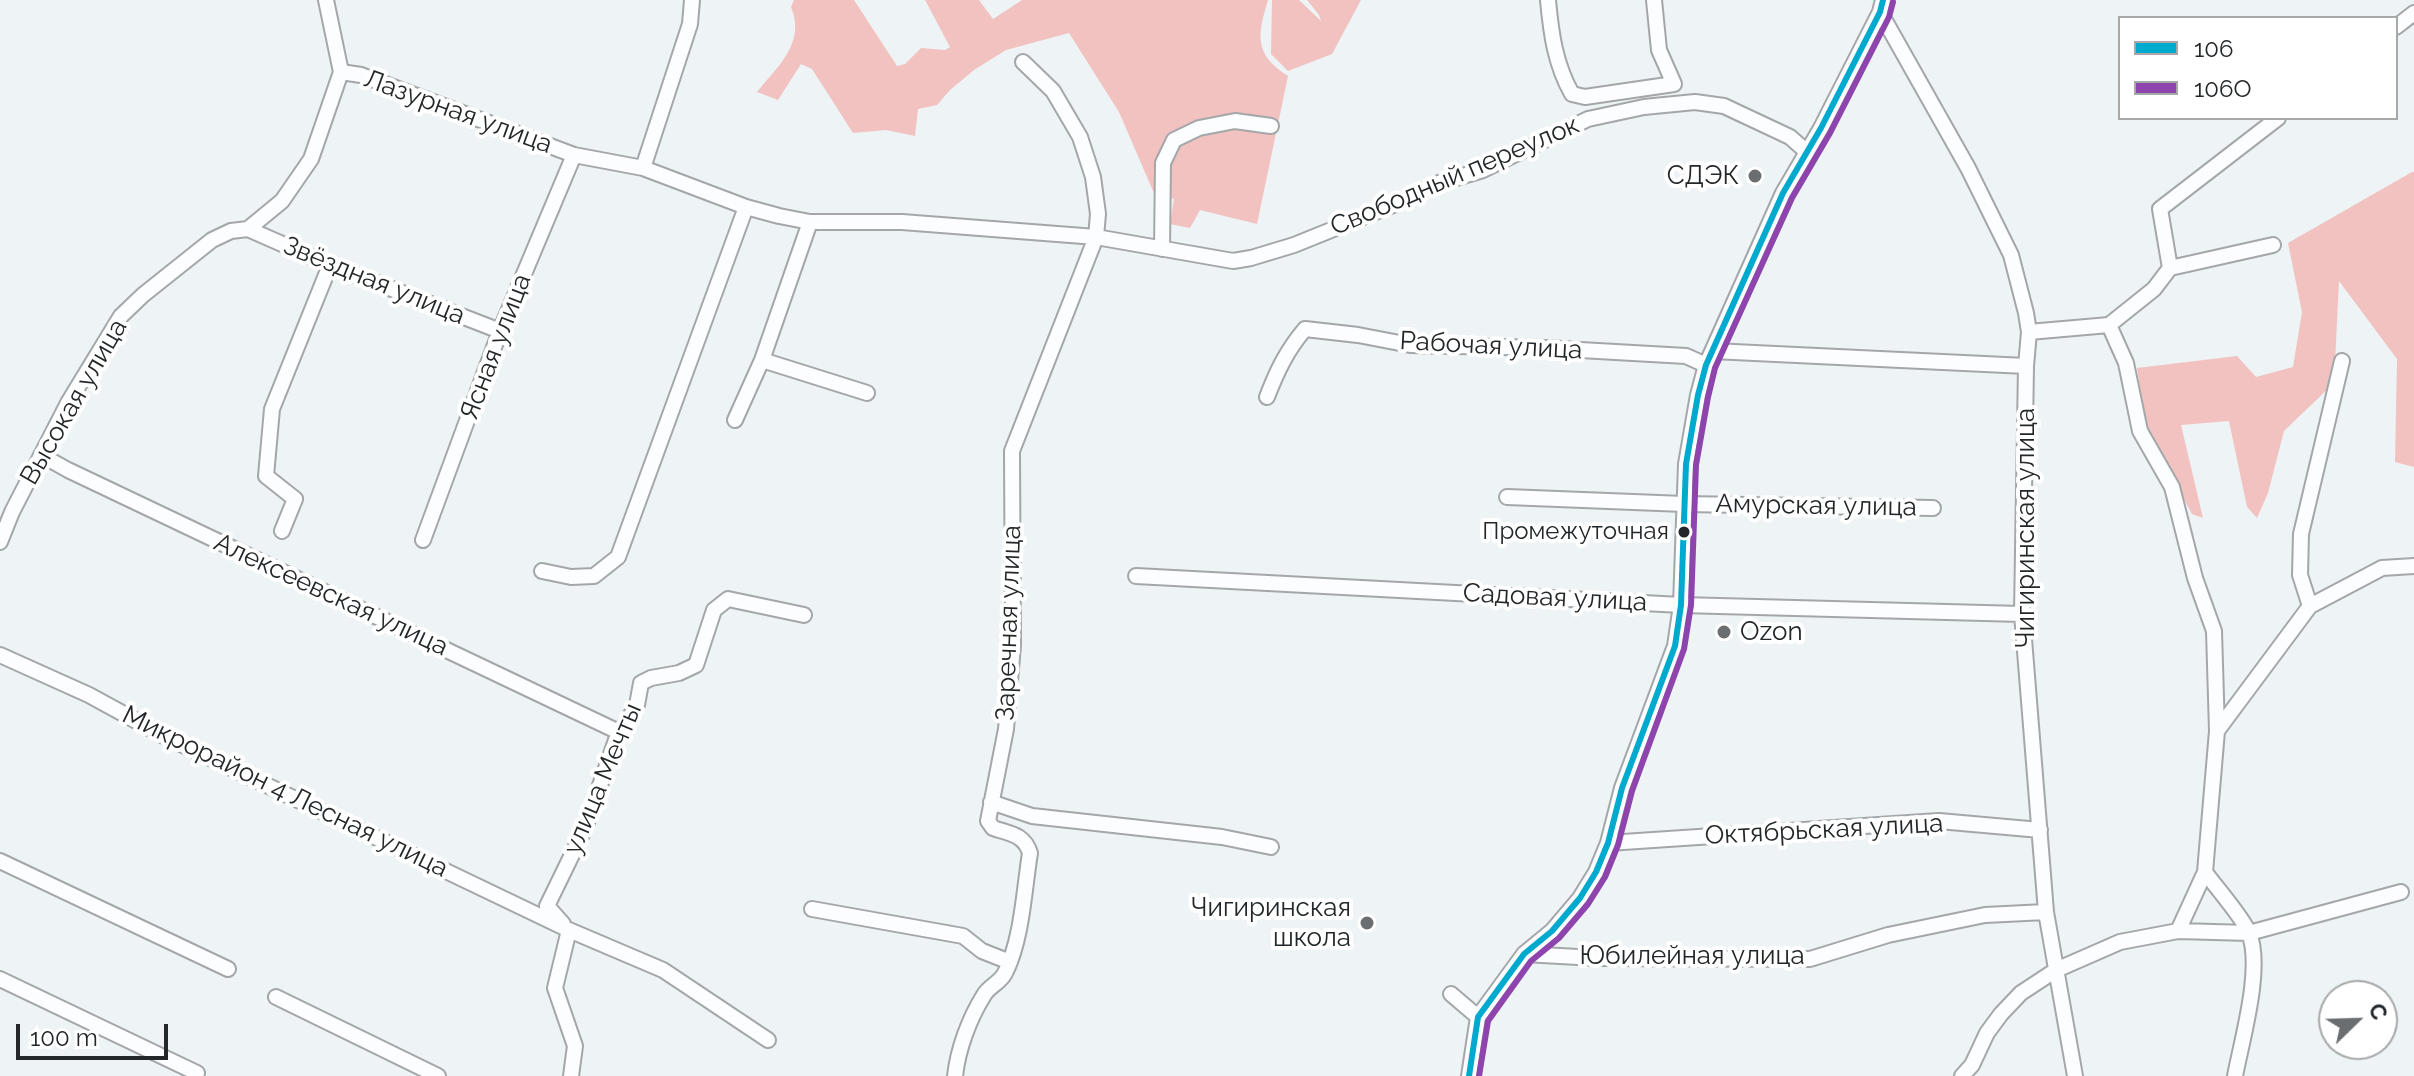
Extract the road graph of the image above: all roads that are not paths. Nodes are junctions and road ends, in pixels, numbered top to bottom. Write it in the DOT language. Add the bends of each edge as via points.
graph roads {
  1 [pos="326,0"];
  2 [pos="692,0"];
  3 [pos="1548,0"];
  4 [pos="1654,0"];
  5 [pos="1882,6"];
  6 [pos="2414,13"];
  7 [pos="2398,25"];
  8 [pos="1023,62"];
  9 [pos="341,72"];
  10 [pos="2275,120"];
  11 [pos="1271,126"];
  12 [pos="1807,152"];
  13 [pos="574,155"];
  14 [pos="643,168"];
  15 [pos="746,207"];
  16 [pos="810,222"];
  17 [pos="248,229"];
  18 [pos="1096,237"];
  19 [pos="2273,245"];
  20 [pos="1162,249"];
  21 [pos="330,265"];
  22 [pos="2170,268"];
  23 [pos="2109,325"];
  24 [pos="500,331"];
  25 [pos="2029,332"];
  26 [pos="1713,351"];
  27 [pos="762,360"];
  28 [pos="2342,361"];
  29 [pos="1706,365"];
  30 [pos="2026,366"];
  31 [pos="867,393"];
  32 [pos="1267,397"];
  33 [pos="735,420"];
  34 [pos="41,455"];
  35 [pos="1507,497"];
  36 [pos="1684,504"];
  37 [pos="1933,508"];
  38 [pos="282,531"];
  39 [pos="423,540"];
  40 [pos="0,542"];
  41 [pos="2414,566"];
  42 [pos="542,571"];
  43 [pos="1136,576"];
  44 [pos="1681,605"];
  45 [pos="2310,606"];
  46 [pos="2022,614"];
  47 [pos="804,615"];
  48 [pos="0,655"];
  49 [pos="2217,731"];
  50 [pos="621,733"];
  51 [pos="991,802"];
  52 [pos="2040,830"];
  53 [pos="1608,843"];
  54 [pos="1271,847"];
  55 [pos="0,861"];
  56 [pos="2205,872"];
  57 [pos="2401,892"];
  58 [pos="812,909"];
  59 [pos="2046,912"];
  60 [pos="569,930"];
  61 [pos="2178,931"];
  62 [pos="2249,933"];
  63 [pos="1524,954"];
  64 [pos="1010,962"];
  65 [pos="228,969"];
  66 [pos="2056,970"];
  67 [pos="0,979"];
  68 [pos="1451,994"];
  69 [pos="276,997"];
  70 [pos="1478,1017"];
  71 [pos="768,1040"];
  72 [pos="197,1073"];
  73 [pos="438,1076"];
  74 [pos="571,1076"];
  75 [pos="955,1076"];
  76 [pos="1469,1076"];
  77 [pos="1962,1076"];
  78 [pos="2075,1076"];
  79 [pos="2235,1076"];
  1 -- 9 [label="street"];
  2 -- 14 [label="street" via="690,24"];
  3 -- 4 [label="street" via="1562,76 1572,94 1585,97 1674,84 1659,50"];
  5 -- 12 [label="street"];
  5 -- 25 [label="street, Чигиринская улица" via="2011,255"];
  6 -- 7 [label="street"];
  8 -- 18 [label="street, Заречная улица" via="1053,91 1080,137 1093,177"];
  9 -- 13 [label="street, Лазурная улица"];
  9 -- 17 [label="street" via="311,159 282,201"];
  10 -- 22 [label="street" via="2160,209"];
  11 -- 20 [label="street" via="1235,121 1199,128 1174,140 1163,163"];
  12 -- 20 [label="street, Свободный переулок" via="1790,137 1724,106 1695,102 1644,107 1588,119 1483,170 1251,258 1233,261"];
  12 -- 26 [label="street" via="1783,193"];
  13 -- 14 [label="street"];
  13 -- 24 [label="street, Ясная улица"];
  14 -- 15 [label="street"];
  15 -- 16 [label="street"];
  15 -- 42 [label="street" via="618,557 594,576"];
  16 -- 18 [label="street" via="902,222"];
  16 -- 27 [label="street"];
  17 -- 21 [label="street, Звёздная улица"];
  17 -- 34 [label="street, Высокая улица" via="212,240 121,316"];
  18 -- 20 [label="street, Свободный переулок"];
  18 -- 51 [label="street, Заречная улица" via="1012,451 1013,645 1006,729"];
  19 -- 22 [label="street"];
  21 -- 24 [label="street, Звёздная улица"];
  21 -- 38 [label="street" via="272,409 266,476 295,499"];
  22 -- 23 [label="street" via="2154,289"];
  23 -- 25 [label="street"];
  23 -- 49 [label="street" via="2126,363 2140,431 2172,487 2214,631"];
  24 -- 39 [label="street, Ясная улица"];
  25 -- 30 [label="street, Чигиринская улица"];
  26 -- 29 [label="street"];
  26 -- 30 [label="street"];
  27 -- 31 [label="street"];
  27 -- 33 [label="street"];
  28 -- 45 [label="street" via="2301,534 2300,575"];
  29 -- 32 [label="street, Рабочая улица" via="1686,356 1410,345 1305,329 1291,345"];
  29 -- 36 [label="street" via="1688,450"];
  30 -- 46 [label="street, Чигиринская улица"];
  34 -- 40 [label="street, Высокая улица"];
  34 -- 50 [label="street, Алексеевская улица"];
  35 -- 36 [label="street, Амурская улица"];
  36 -- 37 [label="street, Амурская улица"];
  36 -- 44 [label="street"];
  41 -- 45 [label="street" via="2382,568"];
  43 -- 44 [label="street, Садовая улица"];
  44 -- 46 [label="street, Садовая улица"];
  44 -- 53 [label="street" via="1675,646 1622,788"];
  45 -- 49 [label="street"];
  46 -- 52 [label="street, Чигиринская улица"];
  47 -- 50 [label="street, улица Мечты" via="728,599 714,610 696,665 641,683 637,705"];
  48 -- 60 [label="street, Микрорайон 4 Лесная улица"];
  49 -- 56 [label="street"];
  50 -- 60 [label="street, улица Мечты" via="585,828 547,906"];
  51 -- 54 [label="street" via="1032,816"];
  51 -- 64 [label="street" via="988,821 993,828 1020,837 1030,853"];
  52 -- 53 [label="street, Октябрьская улица" via="1939,821"];
  52 -- 59 [label="street, Чигиринская улица"];
  53 -- 63 [label="street" via="1580,898"];
  55 -- 65 [label="street"];
  56 -- 61 [label="street"];
  56 -- 62 [label="street"];
  57 -- 62 [label="street"];
  58 -- 64 [label="street" via="963,936"];
  59 -- 63 [label="street, Юбилейная улица" via="1985,915 1888,935 1810,959"];
  59 -- 66 [label="street, Чигиринская улица"];
  60 -- 71 [label="street, Микрорайон 4 Лесная улица" via="663,970"];
  60 -- 74 [label="street" via="555,988 575,1046"];
  61 -- 62 [label="street"];
  61 -- 66 [label="street" via="2120,942"];
  62 -- 79 [label="street" via="2251,998"];
  63 -- 70 [label="street"];
  64 -- 75 [label="street" via="972,1018"];
  66 -- 77 [label="street" via="2001,1014"];
  66 -- 78 [label="street, Чигиринская улица"];
  67 -- 72 [label="street"];
  68 -- 70 [label="street"];
  69 -- 73 [label="street"];
  70 -- 76 [label="street"];
}
